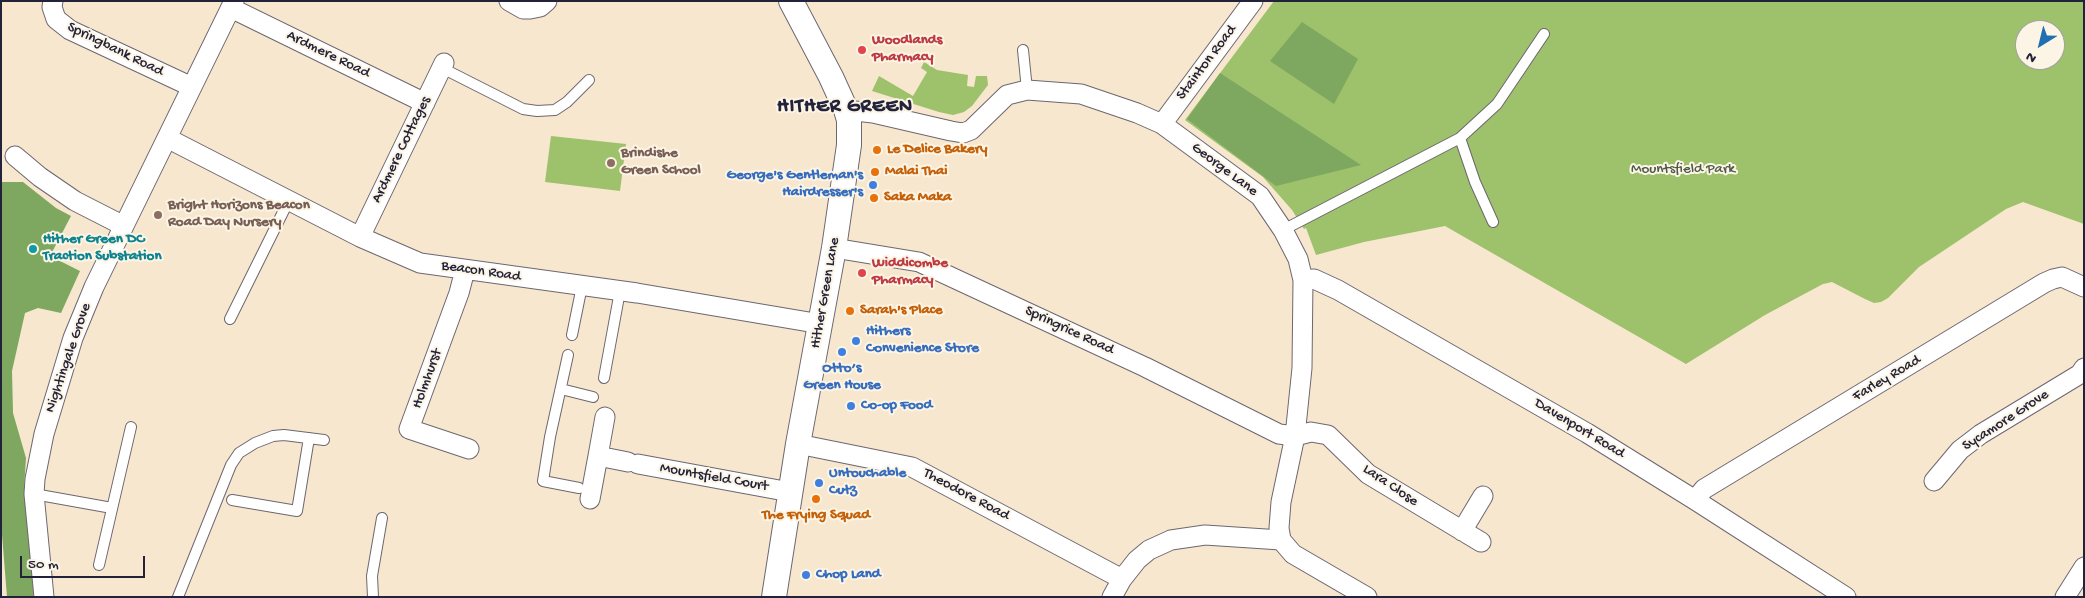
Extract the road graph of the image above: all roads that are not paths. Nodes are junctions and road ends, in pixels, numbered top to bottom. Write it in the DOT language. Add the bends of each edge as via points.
graph roads {
  1 [pos="52,1"];
  2 [pos="509,1"];
  3 [pos="547,1"];
  4 [pos="791,1"];
  5 [pos="1252,1"];
  6 [pos="232,5"];
  7 [pos="1544,34"];
  8 [pos="1023,50"];
  9 [pos="443,66"];
  10 [pos="589,80"];
  11 [pos="192,87"];
  12 [pos="1027,90"];
  13 [pos="425,103"];
  14 [pos="846,110"];
  15 [pos="1162,124"];
  16 [pos="167,138"];
  17 [pos="1460,138"];
  18 [pos="15,156"];
  19 [pos="288,200"];
  20 [pos="1493,222"];
  21 [pos="124,226"];
  22 [pos="1283,230"];
  23 [pos="360,237"];
  24 [pos="834,248"];
  25 [pos="465,270"];
  26 [pos="1303,280"];
  27 [pos="582,286"];
  28 [pos="2084,287"];
  29 [pos="620,291"];
  30 [pos="230,319"];
  31 [pos="822,324"];
  32 [pos="572,335"];
  33 [pos="568,355"];
  34 [pos="2084,368"];
  35 [pos="604,378"];
  36 [pos="561,389"];
  37 [pos="593,397"];
  38 [pos="605,417"];
  39 [pos="131,427"];
  40 [pos="1295,436"];
  41 [pos="309,438"];
  42 [pos="324,440"];
  43 [pos="798,444"];
  44 [pos="470,449"];
  45 [pos="598,456"];
  46 [pos="1934,481"];
  47 [pos="790,492"];
  48 [pos="34,494"];
  49 [pos="585,494"];
  50 [pos="1483,496"];
  51 [pos="232,500"];
  52 [pos="1695,500"];
  53 [pos="112,508"];
  54 [pos="382,518"];
  55 [pos="1462,532"];
  56 [pos="1282,540"];
  57 [pos="1481,542"];
  58 [pos="99,565"];
  59 [pos="2084,567"];
  60 [pos="1122,579"];
  61 [pos="44,597"];
  62 [pos="178,597"];
  63 [pos="373,597"];
  64 [pos="774,597"];
  65 [pos="1112,597"];
  66 [pos="1367,597"];
  67 [pos="1846,597"];
  68 [pos="2066,597"];
  1 -- 11 [label="street, Springbank Road" via="56,19 70,30"];
  2 -- 3 [label="street" via="530,9"];
  4 -- 14 [label="street, Hither Green Lane"];
  5 -- 15 [label="street, Stainton Road"];
  6 -- 11 [label="street, Nightingale Grove"];
  6 -- 13 [label="street, Ardmere Road"];
  7 -- 17 [label="lane" via="1497,104"];
  8 -- 12 [label="lane"];
  9 -- 10 [label="lane" via="522,109 538,111 555,110"];
  9 -- 13 [label="street, Ardmere Cottages"];
  11 -- 16 [label="street, Nightingale Grove"];
  12 -- 14 [label="street, George Lane" via="1007,95 971,130 963,132"];
  12 -- 15 [label="street, George Lane" via="1081,94"];
  13 -- 23 [label="street, Ardmere Cottages"];
  14 -- 24 [label="street, Hither Green Lane" via="849,145"];
  15 -- 22 [label="street, George Lane" via="1260,196"];
  16 -- 19 [label="street, Beacon Road"];
  16 -- 21 [label="street, Nightingale Grove"];
  17 -- 20 [label="lane"];
  17 -- 22 [label="lane"];
  18 -- 21 [label="street" via="75,201"];
  19 -- 23 [label="street, Beacon Road"];
  19 -- 30 [label="lane"];
  21 -- 48 [label="street, Nightingale Grove" via="73,338 44,434"];
  22 -- 26 [label="street, George Lane" via="1298,259"];
  23 -- 25 [label="street, Beacon Road" via="420,263"];
  24 -- 31 [label="street, Hither Green Lane"];
  24 -- 40 [label="street, Springrice Road" via="919,262 1145,367 1279,434"];
  25 -- 27 [label="street, Beacon Road"];
  25 -- 44 [label="street, Holmhurst" via="410,429"];
  26 -- 40 [label="street, George Lane" via="1302,368"];
  26 -- 52 [label="street, Davenport Road" via="1314,279 1397,323"];
  27 -- 29 [label="street, Beacon Road"];
  27 -- 32 [label="lane"];
  28 -- 52 [label="street, Farley Road" via="2062,278 2044,283 1704,489"];
  29 -- 31 [label="street, Beacon Road"];
  29 -- 35 [label="lane"];
  31 -- 43 [label="street, Hither Green Lane"];
  33 -- 36 [label="lane"];
  34 -- 46 [label="street, Sycamore Grove" via="2080,374 1981,434 1960,450"];
  36 -- 37 [label="lane"];
  36 -- 49 [label="lane" via="544,482"];
  38 -- 45 [label="street"];
  39 -- 53 [label="lane"];
  40 -- 55 [label="street, Lara Close" via="1311,432 1328,435 1368,474"];
  40 -- 56 [label="street, George Lane" via="1281,502 1279,528"];
  41 -- 42 [label="lane"];
  41 -- 51 [label="lane" via="296,511"];
  41 -- 62 [label="lane" via="273,436 239,453 227,474"];
  43 -- 47 [label="street, Hither Green Lane"];
  43 -- 60 [label="street, Theodore Road" via="912,467"];
  45 -- 47 [label="street, Mountsfield Court"];
  45 -- 49 [label="street"];
  47 -- 64 [label="street, Hither Green Lane"];
  48 -- 53 [label="lane"];
  48 -- 61 [label="street, Nightingale Grove"];
  50 -- 55 [label="street"];
  52 -- 67 [label="street, Davenport Road"];
  53 -- 58 [label="lane"];
  54 -- 63 [label="lane" via="372,576"];
  55 -- 57 [label="street, Lara Close"];
  56 -- 60 [label="street" via="1205,535 1171,540 1149,550"];
  56 -- 66 [label="street" via="1293,554"];
  59 -- 68 [label="street"];
  60 -- 65 [label="street"];
}
